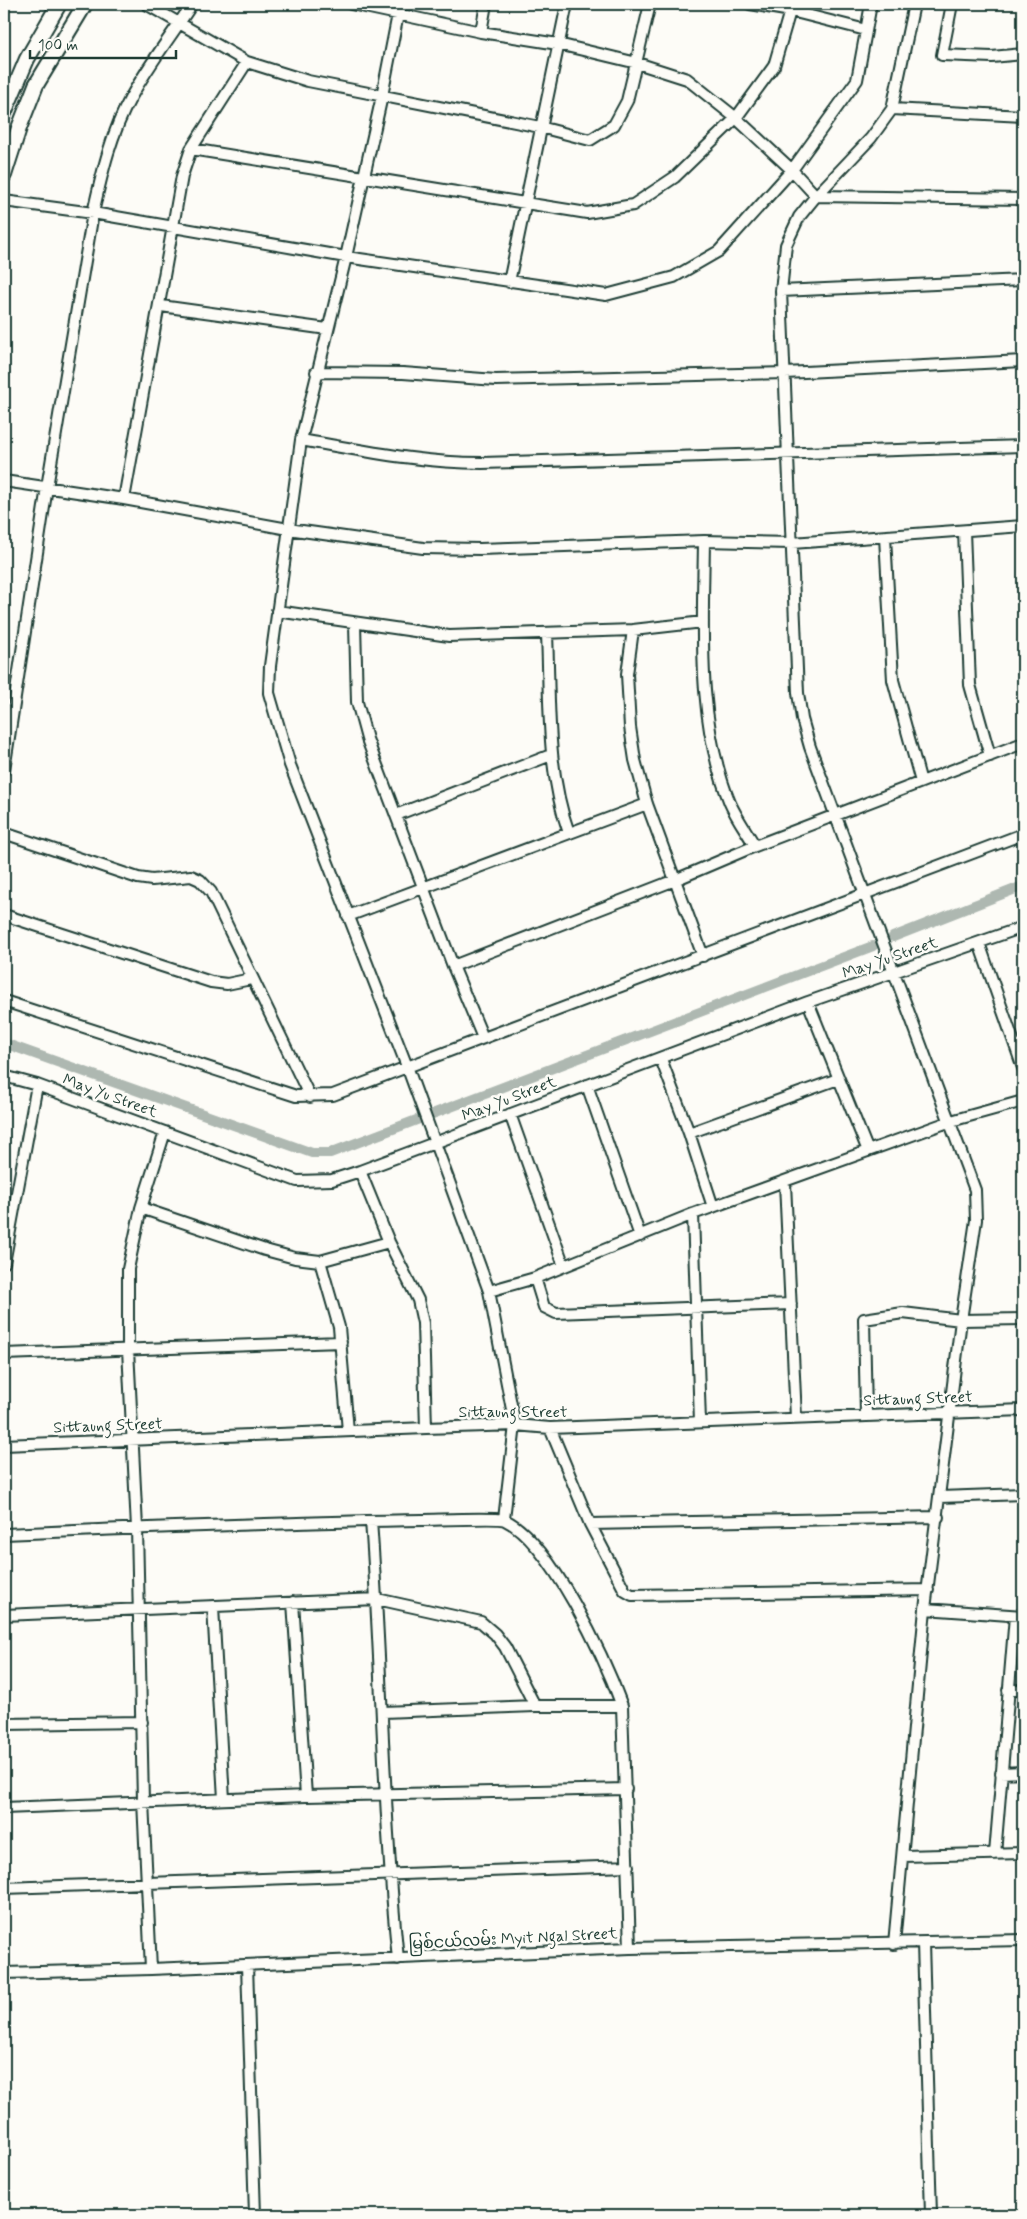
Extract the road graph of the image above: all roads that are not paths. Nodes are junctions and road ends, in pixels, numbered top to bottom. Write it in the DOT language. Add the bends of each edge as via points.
graph roads {
  1 [pos="59,4"];
  2 [pos="85,4"];
  3 [pos="146,4"];
  4 [pos="192,4"];
  5 [pos="352,4"];
  6 [pos="400,4"];
  7 [pos="486,4"];
  8 [pos="567,4"];
  9 [pos="650,4"];
  10 [pos="750,4"];
  11 [pos="871,4"];
  12 [pos="914,4"];
  13 [pos="952,4"];
  14 [pos="792,7"];
  15 [pos="398,15"];
  16 [pos="179,24"];
  17 [pos="866,30"];
  18 [pos="481,32"];
  19 [pos="558,44"];
  20 [pos="1023,54"];
  21 [pos="247,62"];
  22 [pos="637,63"];
  23 [pos="382,96"];
  24 [pos="892,109"];
  25 [pos="4,113"];
  26 [pos="1023,116"];
  27 [pos="736,118"];
  28 [pos="540,127"];
  29 [pos="191,149"];
  30 [pos="792,170"];
  31 [pos="4,175"];
  32 [pos="364,178"];
  33 [pos="816,196"];
  34 [pos="1023,198"];
  35 [pos="4,202"];
  36 [pos="524,204"];
  37 [pos="93,213"];
  38 [pos="172,227"];
  39 [pos="346,257"];
  40 [pos="1023,280"];
  41 [pos="509,282"];
  42 [pos="781,291"];
  43 [pos="160,306"];
  44 [pos="327,329"];
  45 [pos="1023,361"];
  46 [pos="316,372"];
  47 [pos="785,373"];
  48 [pos="300,440"];
  49 [pos="1023,446"];
  50 [pos="789,453"];
  51 [pos="4,481"];
  52 [pos="47,487"];
  53 [pos="124,499"];
  54 [pos="1023,526"];
  55 [pos="288,529"];
  56 [pos="964,531"];
  57 [pos="885,537"];
  58 [pos="704,541"];
  59 [pos="792,543"];
  60 [pos="277,611"];
  61 [pos="703,622"];
  62 [pos="355,624"];
  63 [pos="633,630"];
  64 [pos="547,634"];
  65 [pos="1023,743"];
  66 [pos="552,755"];
  67 [pos="990,756"];
  68 [pos="4,770"];
  69 [pos="921,782"];
  70 [pos="646,804"];
  71 [pos="396,815"];
  72 [pos="835,815"];
  73 [pos="4,833"];
  74 [pos="569,833"];
  75 [pos="1023,834"];
  76 [pos="755,846"];
  77 [pos="675,880"];
  78 [pos="424,888"];
  79 [pos="864,894"];
  80 [pos="4,916"];
  81 [pos="348,916"];
  82 [pos="1023,927"];
  83 [pos="979,943"];
  84 [pos="703,956"];
  85 [pos="452,966"];
  86 [pos="892,973"];
  87 [pos="251,979"];
  88 [pos="4,1001"];
  89 [pos="808,1002"];
  90 [pos="483,1038"];
  91 [pos="661,1059"];
  92 [pos="1023,1068"];
  93 [pos="408,1069"];
  94 [pos="4,1076"];
  95 [pos="838,1079"];
  96 [pos="37,1085"];
  97 [pos="588,1085"];
  98 [pos="310,1097"];
  99 [pos="1023,1101"];
  100 [pos="510,1114"];
  101 [pos="951,1121"];
  102 [pos="165,1132"];
  103 [pos="689,1133"];
  104 [pos="435,1144"];
  105 [pos="868,1151"];
  106 [pos="360,1171"];
  107 [pos="785,1183"];
  108 [pos="713,1207"];
  109 [pos="141,1208"];
  110 [pos="693,1214"];
  111 [pos="640,1236"];
  112 [pos="389,1242"];
  113 [pos="320,1262"];
  114 [pos="4,1264"];
  115 [pos="564,1266"];
  116 [pos="535,1278"];
  117 [pos="489,1291"];
  118 [pos="791,1304"];
  119 [pos="696,1308"];
  120 [pos="961,1320"];
  121 [pos="1023,1320"];
  122 [pos="341,1342"];
  123 [pos="128,1349"];
  124 [pos="4,1354"];
  125 [pos="1023,1410"];
  126 [pos="951,1413"];
  127 [pos="866,1416"];
  128 [pos="796,1418"];
  129 [pos="700,1422"];
  130 [pos="515,1425"];
  131 [pos="426,1428"];
  132 [pos="550,1428"];
  133 [pos="348,1431"];
  134 [pos="133,1440"];
  135 [pos="4,1445"];
  136 [pos="1023,1494"];
  137 [pos="940,1497"];
  138 [pos="938,1517"];
  139 [pos="504,1519"];
  140 [pos="371,1521"];
  141 [pos="590,1524"];
  142 [pos="137,1528"];
  143 [pos="4,1534"];
  144 [pos="928,1590"];
  145 [pos="377,1599"];
  146 [pos="293,1602"];
  147 [pos="213,1607"];
  148 [pos="925,1609"];
  149 [pos="137,1610"];
  150 [pos="4,1615"];
  151 [pos="1019,1616"];
  152 [pos="1008,1690"];
  153 [pos="1023,1690"];
  154 [pos="535,1706"];
  155 [pos="622,1706"];
  156 [pos="383,1712"];
  157 [pos="142,1722"];
  158 [pos="4,1724"];
  159 [pos="1023,1772"];
  160 [pos="1001,1773"];
  161 [pos="626,1789"];
  162 [pos="385,1794"];
  163 [pos="306,1796"];
  164 [pos="224,1799"];
  165 [pos="143,1801"];
  166 [pos="4,1808"];
  167 [pos="1023,1853"];
  168 [pos="995,1854"];
  169 [pos="903,1856"];
  170 [pos="628,1866"];
  171 [pos="389,1874"];
  172 [pos="148,1884"];
  173 [pos="4,1888"];
  174 [pos="1023,1940"];
  175 [pos="923,1943"];
  176 [pos="894,1944"];
  177 [pos="630,1948"];
  178 [pos="398,1959"];
  179 [pos="247,1965"];
  180 [pos="151,1969"];
  181 [pos="4,1974"];
  182 [pos="255,2215"];
  183 [pos="931,2215"];
  1 -- 25 [label="street" via="27,59"];
  2 -- 31 [label="street" via="36,85 18,128"];
  3 -- 16 [label="street"];
  4 -- 16 [label="street"];
  5 -- 15 [label="street"];
  6 -- 15 [label="street"];
  7 -- 18 [label="street"];
  8 -- 19 [label="street"];
  9 -- 22 [label="street"];
  10 -- 14 [label="street"];
  11 -- 17 [label="street"];
  12 -- 24 [label="street"];
  13 -- 20 [label="street" via="942,55"];
  14 -- 17 [label="street"];
  14 -- 27 [label="street" via="774,66"];
  15 -- 18 [label="street"];
  15 -- 23 [label="street"];
  16 -- 21 [label="street"];
  16 -- 37 [label="street" via="127,105 114,135"];
  17 -- 30 [label="street" via="857,80"];
  18 -- 19 [label="street"];
  19 -- 22 [label="street"];
  19 -- 28 [label="street"];
  21 -- 23 [label="street" via="308,81"];
  21 -- 29 [label="street"];
  22 -- 27 [label="street" via="687,79"];
  22 -- 28 [label="street" via="627,101 614,125 590,140"];
  23 -- 28 [label="street"];
  23 -- 32 [label="street"];
  24 -- 26 [label="street"];
  24 -- 33 [label="street" via="871,138"];
  27 -- 30 [label="street"];
  27 -- 36 [label="street" via="676,177 633,205 587,213"];
  28 -- 36 [label="street"];
  29 -- 32 [label="street"];
  29 -- 38 [label="street"];
  30 -- 33 [label="street"];
  30 -- 41 [label="street" via="720,251 674,277 606,295"];
  32 -- 36 [label="street"];
  32 -- 39 [label="street"];
  33 -- 34 [label="street"];
  33 -- 42 [label="street" via="800,217 786,245"];
  35 -- 37 [label="street"];
  36 -- 41 [label="street"];
  37 -- 38 [label="street"];
  37 -- 52 [label="street"];
  38 -- 39 [label="street"];
  38 -- 43 [label="street"];
  39 -- 41 [label="street"];
  39 -- 44 [label="street"];
  40 -- 42 [label="street"];
  42 -- 47 [label="street"];
  43 -- 44 [label="street"];
  43 -- 53 [label="street"];
  44 -- 46 [label="street"];
  45 -- 47 [label="street"];
  46 -- 47 [label="street" via="403,373 496,380"];
  46 -- 48 [label="street"];
  47 -- 50 [label="street"];
  48 -- 50 [label="street" via="455,463"];
  48 -- 55 [label="street"];
  49 -- 50 [label="street"];
  50 -- 59 [label="street"];
  51 -- 52 [label="street"];
  52 -- 53 [label="street"];
  52 -- 68 [label="street"];
  53 -- 55 [label="street"];
  54 -- 56 [label="street"];
  55 -- 58 [label="street" via="450,549"];
  55 -- 60 [label="street"];
  56 -- 57 [label="street"];
  56 -- 67 [label="street" via="970,685"];
  57 -- 59 [label="street"];
  57 -- 69 [label="street" via="893,680"];
  58 -- 59 [label="street"];
  58 -- 61 [label="street"];
  59 -- 72 [label="street" via="798,693 802,719"];
  60 -- 62 [label="street"];
  60 -- 81 [label="street" via="269,693 290,765"];
  61 -- 63 [label="street"];
  61 -- 76 [label="street" via="704,673 711,737 730,803"];
  62 -- 64 [label="street" via="449,636"];
  62 -- 71 [label="street" via="357,702 367,739"];
  63 -- 64 [label="street"];
  63 -- 70 [label="street" via="628,674 630,727"];
  64 -- 66 [label="street"];
  65 -- 67 [label="street"];
  66 -- 71 [label="street"];
  66 -- 74 [label="street" via="559,806"];
  67 -- 69 [label="street"];
  69 -- 72 [label="street"];
  70 -- 74 [label="street"];
  70 -- 77 [label="street"];
  71 -- 78 [label="street"];
  72 -- 76 [label="street"];
  72 -- 79 [label="street"];
  73 -- 87 [label="street" via="138,878 152,880 191,876 200,880 210,892"];
  74 -- 78 [label="street"];
  75 -- 79 [label="street"];
  76 -- 77 [label="street"];
  77 -- 84 [label="street"];
  77 -- 85 [label="street"];
  78 -- 81 [label="street"];
  78 -- 85 [label="street"];
  79 -- 84 [label="street"];
  79 -- 86 [label="street"];
  80 -- 87 [label="street" via="211,982 227,984"];
  81 -- 93 [label="street"];
  82 -- 83 [label="street, May Yu Street"];
  83 -- 86 [label="street, May Yu Street"];
  83 -- 92 [label="street"];
  84 -- 90 [label="street"];
  85 -- 90 [label="street"];
  86 -- 89 [label="street, May Yu Street"];
  86 -- 101 [label="street"];
  87 -- 98 [label="street"];
  88 -- 98 [label="street" via="296,1096"];
  89 -- 91 [label="street, May Yu Street"];
  89 -- 95 [label="street"];
  90 -- 93 [label="street"];
  91 -- 97 [label="street, May Yu Street"];
  91 -- 103 [label="street"];
  93 -- 98 [label="street" via="334,1095"];
  93 -- 104 [label="street"];
  94 -- 96 [label="street, May Yu Street"];
  95 -- 103 [label="street"];
  95 -- 105 [label="street"];
  96 -- 102 [label="street, May Yu Street"];
  96 -- 114 [label="street"];
  97 -- 100 [label="street, May Yu Street"];
  97 -- 111 [label="street"];
  99 -- 101 [label="street"];
  100 -- 104 [label="street, May Yu Street"];
  100 -- 115 [label="street"];
  101 -- 105 [label="street"];
  101 -- 120 [label="street" via="975,1190 976,1220"];
  102 -- 106 [label="street, May Yu Street" via="297,1181 332,1180"];
  102 -- 109 [label="street"];
  103 -- 108 [label="street"];
  104 -- 106 [label="street, May Yu Street"];
  104 -- 117 [label="street"];
  105 -- 107 [label="street"];
  106 -- 112 [label="street"];
  107 -- 108 [label="street"];
  107 -- 118 [label="street"];
  108 -- 110 [label="street"];
  109 -- 113 [label="street" via="265,1250"];
  109 -- 123 [label="street" via="128,1269"];
  110 -- 111 [label="street"];
  110 -- 119 [label="street"];
  111 -- 115 [label="street"];
  112 -- 113 [label="street"];
  112 -- 131 [label="street" via="418,1300 423,1323"];
  113 -- 122 [label="street"];
  115 -- 116 [label="street"];
  116 -- 117 [label="street"];
  116 -- 119 [label="street" via="544,1307 556,1313"];
  117 -- 130 [label="street"];
  118 -- 119 [label="street"];
  118 -- 128 [label="street"];
  119 -- 129 [label="street"];
  120 -- 121 [label="street"];
  120 -- 126 [label="street"];
  120 -- 127 [label="street" via="903,1313 864,1319"];
  122 -- 123 [label="street"];
  122 -- 133 [label="street"];
  123 -- 124 [label="street"];
  123 -- 134 [label="street"];
  125 -- 126 [label="street, Sittaung Street"];
  126 -- 127 [label="street, Sittaung Street"];
  126 -- 137 [label="street"];
  127 -- 128 [label="street, Sittaung Street"];
  128 -- 129 [label="street, Sittaung Street"];
  129 -- 132 [label="street, Sittaung Street"];
  130 -- 131 [label="street, Sittaung Street"];
  130 -- 132 [label="street, Sittaung Street"];
  130 -- 139 [label="street"];
  131 -- 133 [label="street, Sittaung Street"];
  132 -- 141 [label="street"];
  133 -- 134 [label="street, Sittaung Street"];
  134 -- 135 [label="street, Sittaung Street"];
  134 -- 142 [label="street"];
  136 -- 137 [label="street"];
  137 -- 138 [label="street"];
  138 -- 141 [label="street"];
  138 -- 144 [label="street"];
  139 -- 140 [label="street"];
  139 -- 155 [label="street" via="531,1540 557,1575 610,1672"];
  140 -- 142 [label="street"];
  140 -- 145 [label="street"];
  141 -- 144 [label="street" via="625,1590 639,1596"];
  142 -- 143 [label="street"];
  142 -- 149 [label="street"];
  144 -- 148 [label="street"];
  145 -- 146 [label="street"];
  145 -- 154 [label="street" via="481,1622 505,1647"];
  145 -- 156 [label="street"];
  146 -- 147 [label="street"];
  146 -- 163 [label="street"];
  147 -- 149 [label="street"];
  147 -- 164 [label="street"];
  148 -- 151 [label="street"];
  148 -- 169 [label="street"];
  149 -- 150 [label="street"];
  149 -- 157 [label="street"];
  151 -- 152 [label="street"];
  152 -- 153 [label="street"];
  152 -- 160 [label="street"];
  154 -- 155 [label="street"];
  154 -- 156 [label="street"];
  155 -- 161 [label="street"];
  156 -- 162 [label="street"];
  157 -- 158 [label="street"];
  157 -- 165 [label="street"];
  159 -- 160 [label="street"];
  160 -- 168 [label="street"];
  161 -- 162 [label="street"];
  161 -- 170 [label="street"];
  162 -- 163 [label="street"];
  162 -- 171 [label="street"];
  163 -- 164 [label="street"];
  164 -- 165 [label="street"];
  165 -- 166 [label="street"];
  165 -- 172 [label="street"];
  167 -- 168 [label="street"];
  168 -- 169 [label="street"];
  169 -- 176 [label="street"];
  170 -- 171 [label="street"];
  170 -- 177 [label="street"];
  171 -- 172 [label="street"];
  171 -- 178 [label="street"];
  172 -- 173 [label="street"];
  172 -- 180 [label="street"];
  174 -- 175 [label="street, မြစ်ငယ်လမ်း Myit Ngal Street"];
  175 -- 176 [label="street, မြစ်ငယ်လမ်း Myit Ngal Street"];
  175 -- 183 [label="street"];
  176 -- 177 [label="street, မြစ်ငယ်လမ်း Myit Ngal Street"];
  177 -- 178 [label="street, မြစ်ငယ်လမ်း Myit Ngal Street"];
  178 -- 179 [label="street, မြစ်ငယ်လမ်း Myit Ngal Street"];
  179 -- 180 [label="street, မြစ်ငယ်လမ်း Myit Ngal Street"];
  179 -- 182 [label="street"];
  180 -- 181 [label="street, မြစ်ငယ်လမ်း Myit Ngal Street"];
}
